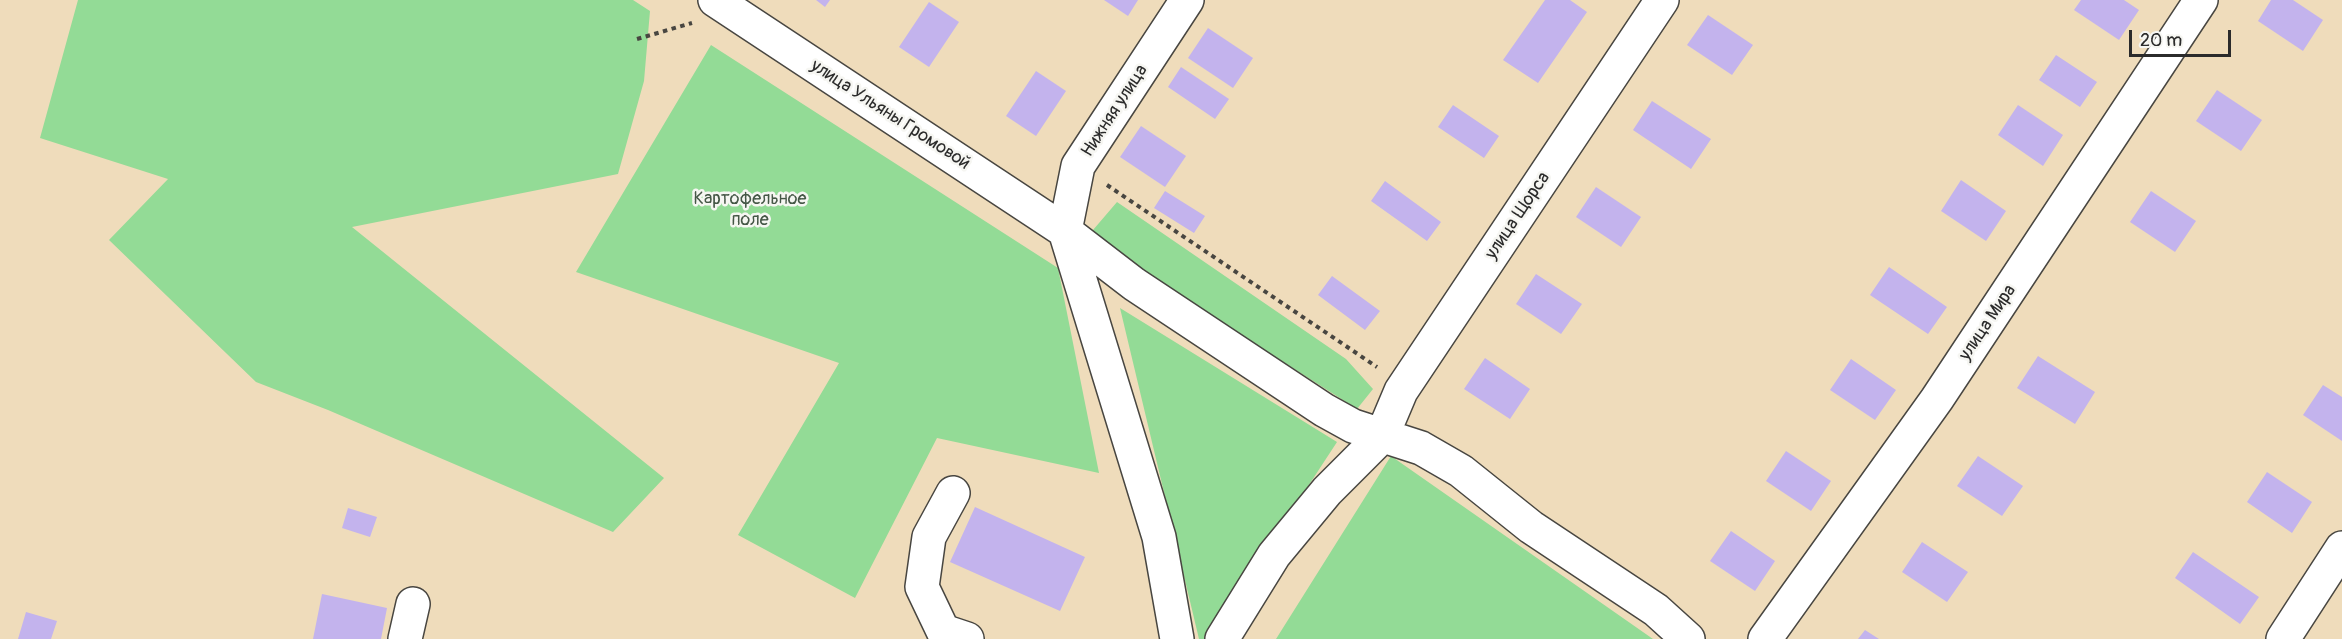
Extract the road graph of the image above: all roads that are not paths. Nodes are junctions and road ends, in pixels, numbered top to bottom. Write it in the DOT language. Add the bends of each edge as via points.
graph roads {
  1 [pos="1187,0"];
  2 [pos="1662,0"];
  3 [pos="2201,0"];
  4 [pos="719,3"];
  5 [pos="1065,231"];
  6 [pos="1382,436"];
  7 [pos="953,494"];
  8 [pos="2342,548"];
  9 [pos="413,603"];
  10 [pos="405,639"];
  11 [pos="967,639"];
  12 [pos="1177,639"];
  13 [pos="1222,639"];
  14 [pos="1688,639"];
  15 [pos="1765,639"];
  16 [pos="2283,639"];
  1 -- 5 [label="street, Нижняя улица" via="1078,166"];
  2 -- 6 [label="street, улица Щорса" via="1401,392"];
  3 -- 15 [label="street, улица Мира" via="1937,399"];
  4 -- 5 [label="street, улица Ульяны Громовой"];
  5 -- 6 [label="street, улица Ульяны Громовой" via="1134,284 1324,410"];
  5 -- 12 [label="street" via="1159,537"];
  6 -- 13 [label="street" via="1327,491 1274,555"];
  6 -- 14 [label="street, улица Ульяны Громовой" via="1421,448 1461,471 1531,527 1656,610"];
  7 -- 11 [label="street" via="929,537 922,587 943,631"];
  8 -- 16 [label="street"];
  9 -- 10 [label="street"];
}
